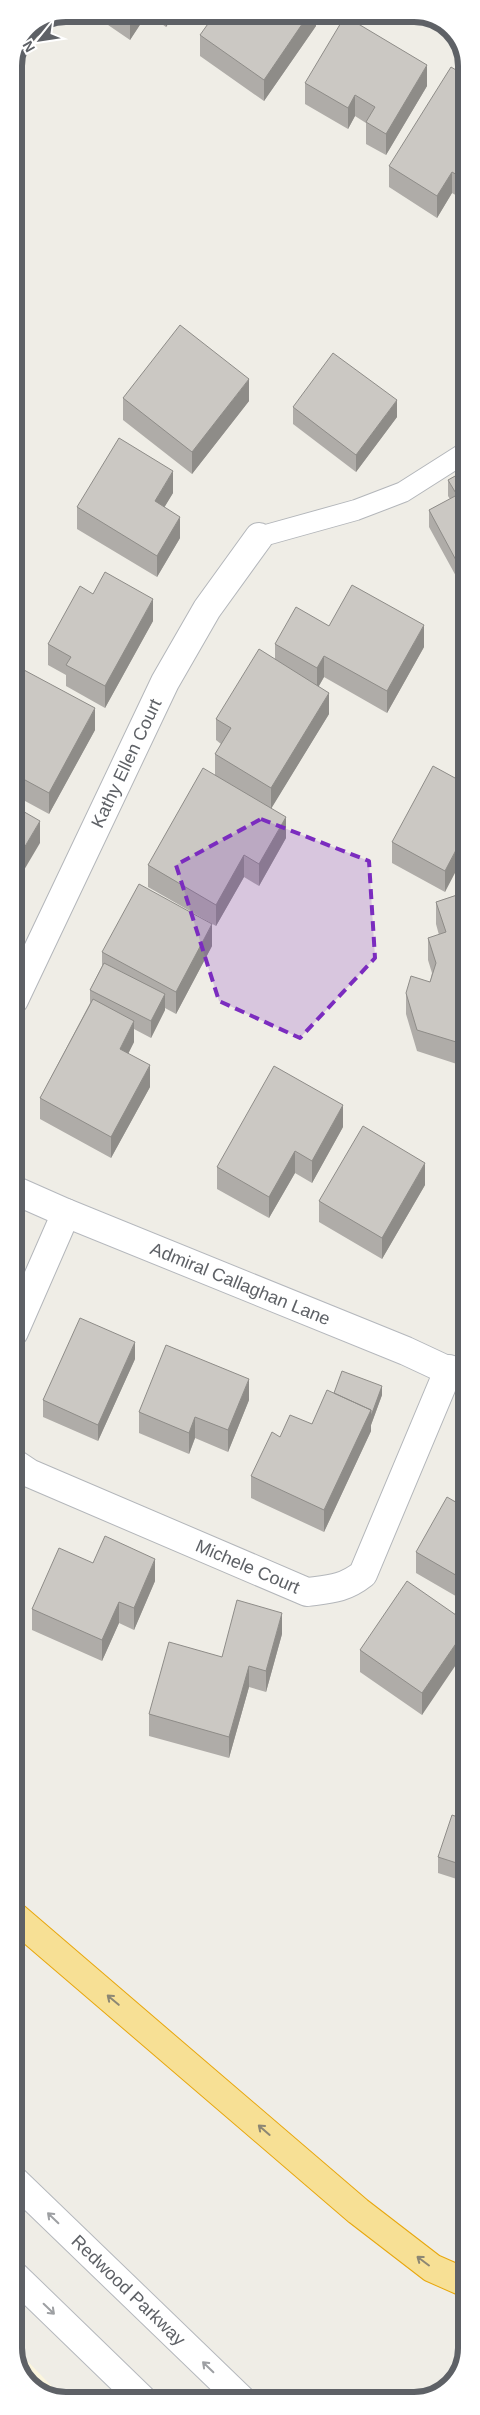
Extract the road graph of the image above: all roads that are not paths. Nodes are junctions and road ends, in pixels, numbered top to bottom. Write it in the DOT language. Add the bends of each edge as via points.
graph roads {
  1 [pos="457,458"];
  2 [pos="258,537"];
  3 [pos="22,982"];
  4 [pos="22,1194"];
  5 [pos="66,1213"];
  6 [pos="23,1312"];
  7 [pos="457,1374"];
  8 [pos="23,1469"];
  9 [pos="23,1924"];
  10 [pos="23,2189"];
  11 [pos="458,2279"];
  12 [pos="23,2284"];
  13 [pos="135,2392"];
  14 [pos="234,2392"];
  1 -- 2 [label="lane" via="403,492 356,510"];
  2 -- 3 [label="street, Kathy Ellen Court" via="207,609 165,682"];
  4 -- 5 [label="street, Admiral Callaghan Lane"];
  5 -- 6 [label="street"];
  5 -- 7 [label="street, Admiral Callaghan Lane"];
  7 -- 8 [label="street, Michele Court" via="363,1574 349,1585 332,1589 307,1592"];
  11 -- 9 [label="highway, one-way" via="432,2268 358,2211"];
  14 -- 10 [label="street, Redwood Parkway, one-way"];
  12 -- 13 [label="street, one-way"];
}
